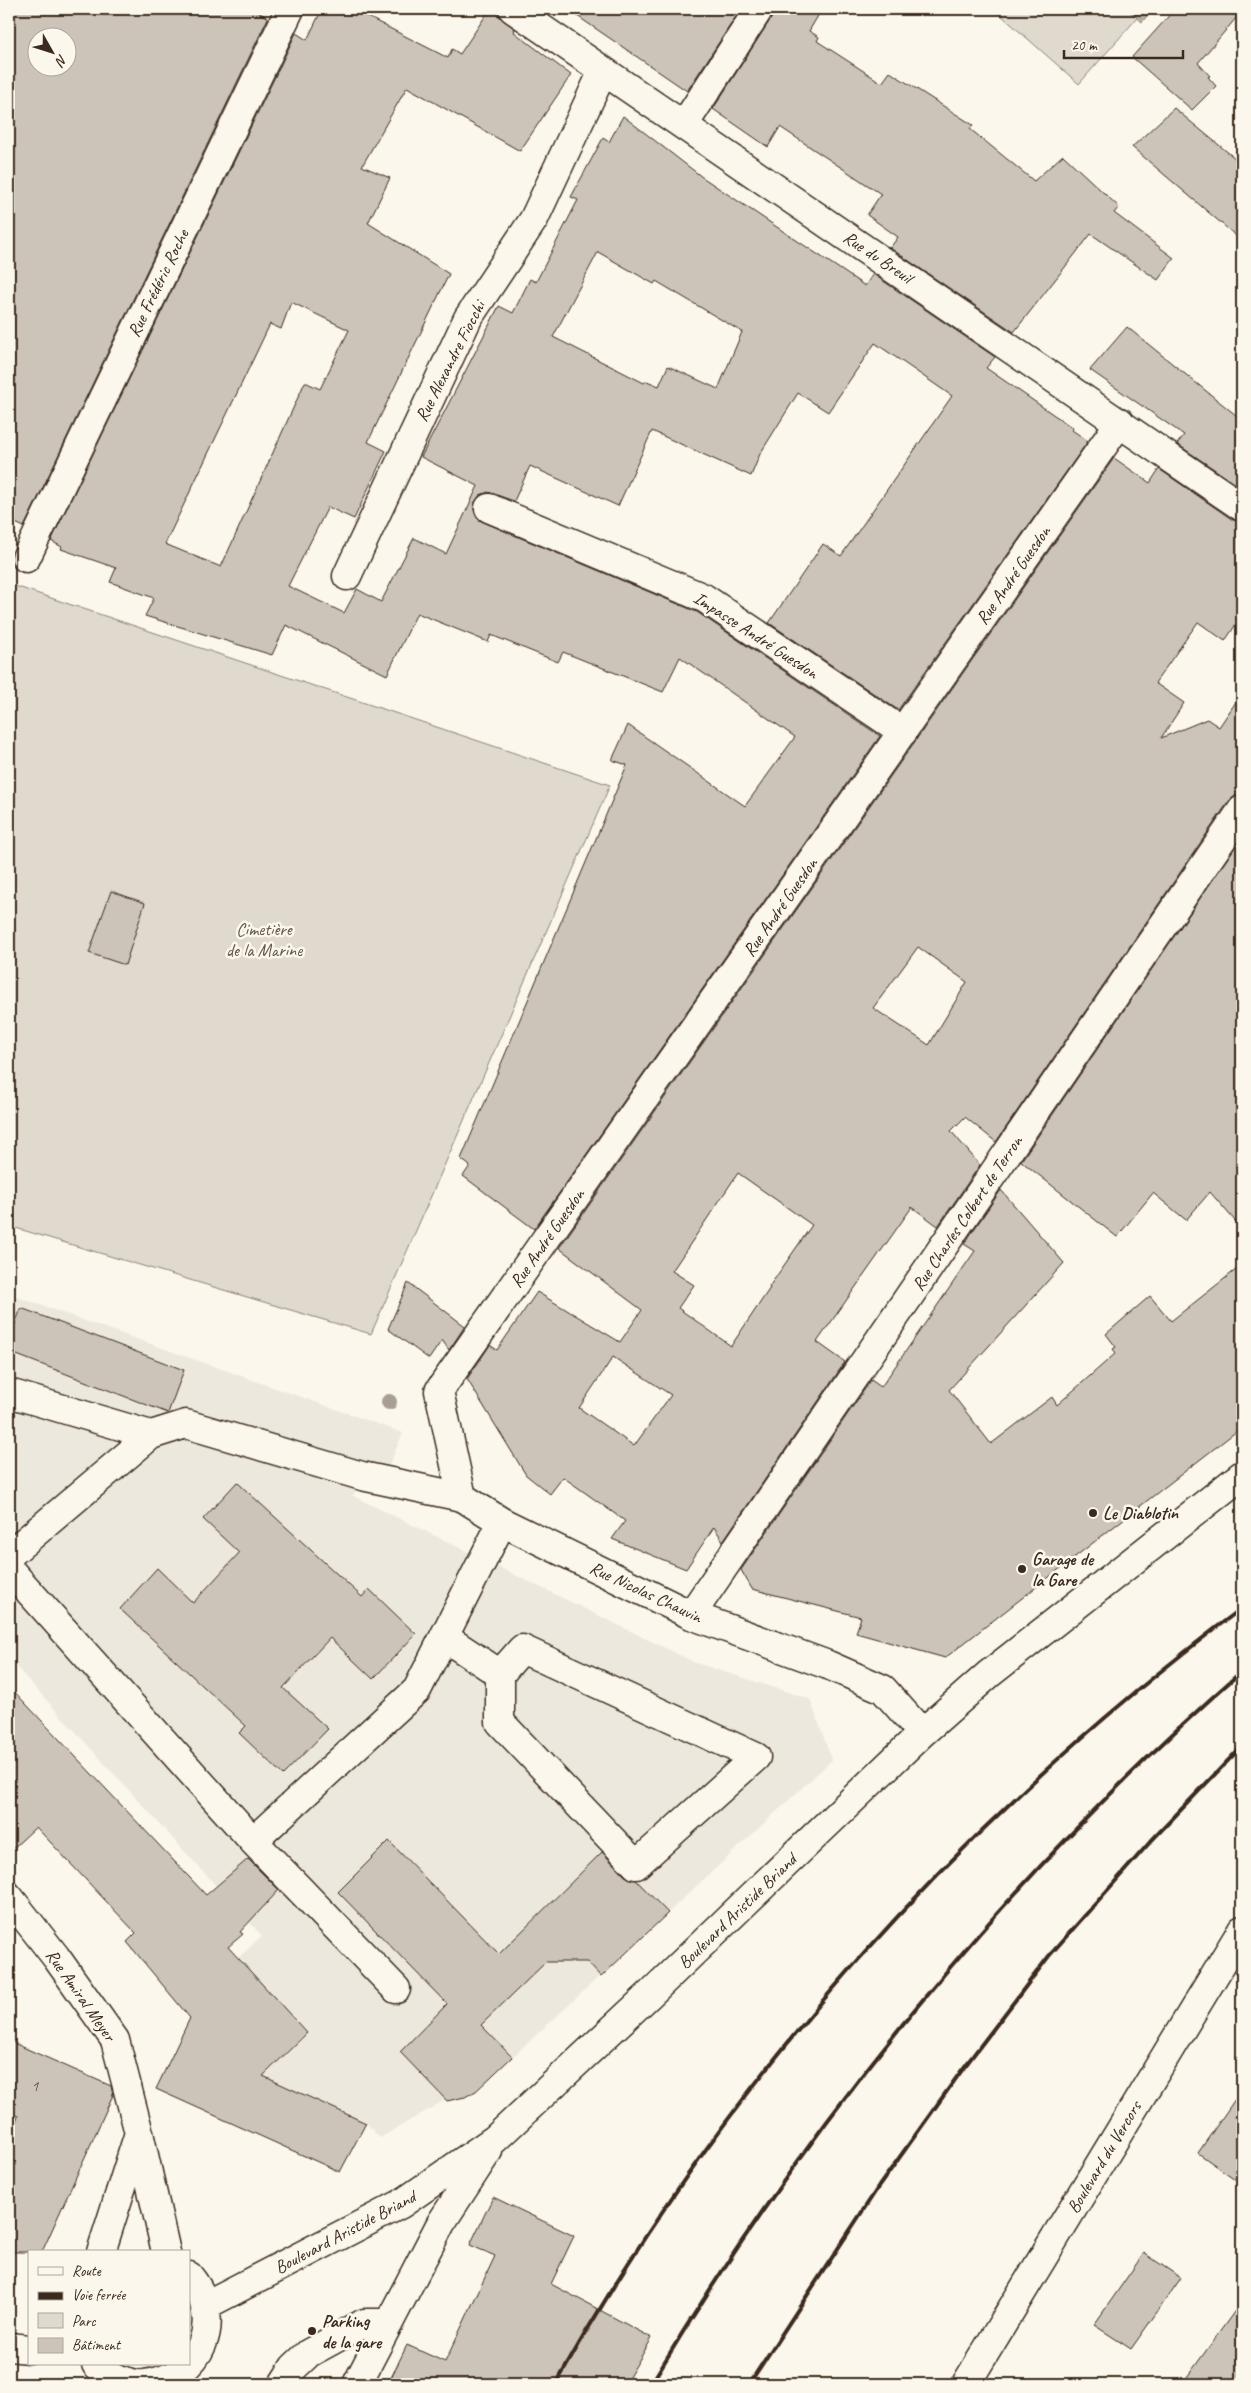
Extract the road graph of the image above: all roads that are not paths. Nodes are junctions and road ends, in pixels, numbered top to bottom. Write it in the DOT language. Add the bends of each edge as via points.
graph roads {
  1 [pos="290,9"];
  2 [pos="513,9"];
  3 [pos="759,9"];
  4 [pos="604,71"];
  5 [pos="684,124"];
  6 [pos="1120,422"];
  7 [pos="1242,507"];
  8 [pos="489,508"];
  9 [pos="26,558"];
  10 [pos="347,576"];
  11 [pos="903,732"];
  12 [pos="1242,810"];
  13 [pos="9,1393"];
  14 [pos="151,1435"];
  15 [pos="1242,1475"];
  16 [pos="462,1497"];
  17 [pos="502,1522"];
  18 [pos="9,1555"];
  19 [pos="9,1569"];
  20 [pos="691,1615"];
  21 [pos="444,1637"];
  22 [pos="500,1674"];
  23 [pos="922,1733"];
  24 [pos="253,1841"];
  25 [pos="9,1897"];
  26 [pos="1242,1930"];
  27 [pos="396,1989"];
  28 [pos="139,2133"];
  29 [pos="496,2139"];
  30 [pos="102,2250"];
  31 [pos="166,2250"];
  32 [pos="190,2277"];
  33 [pos="206,2305"];
  34 [pos="389,2323"];
  35 [pos="9,2347"];
  36 [pos="28,2349"];
  37 [pos="190,2363"];
  38 [pos="98,2366"];
  39 [pos="188,2366"];
  40 [pos="137,2384"];
  41 [pos="145,2384"];
  42 [pos="283,2384"];
  43 [pos="357,2384"];
  44 [pos="966,2384"];
  1 -- 9 [label="street, Rue Frédéric Roche"];
  2 -- 4 [label="street, Rue du Breuil"];
  3 -- 5 [label="street"];
  4 -- 5 [label="street, Rue du Breuil"];
  4 -- 10 [label="street, Rue Alexandre Fiocchi" via="534,219 468,318"];
  5 -- 6 [label="street, Rue du Breuil"];
  6 -- 7 [label="street, Rue du Breuil"];
  6 -- 11 [label="street, Rue André Guesdon"];
  8 -- 11 [label="street, Impasse André Guesdon" via="704,598"];
  11 -- 16 [label="street, Rue André Guesdon" via="439,1391"];
  12 -- 20 [label="street, Rue Charles Colbert de Terron"];
  13 -- 14 [label="street"];
  14 -- 16 [label="street" via="186,1424 362,1476"];
  14 -- 18 [label="street"];
  15 -- 23 [label="street, Boulevard Aristide Briand" via="989,1674"];
  16 -- 17 [label="street, Rue Nicolas Chauvin"];
  17 -- 20 [label="street, Rue Nicolas Chauvin"];
  17 -- 21 [label="street"];
  19 -- 24 [label="street"];
  20 -- 23 [label="street, Rue Nicolas Chauvin" via="828,1664 883,1689"];
  21 -- 22 [label="street"];
  21 -- 24 [label="street" via="417,1690"];
  22 -- 22 [label="street" via="500,1722 636,1865 756,1757 522,1649"];
  23 -- 29 [label="street, Boulevard Aristide Briand"];
  24 -- 27 [label="street"];
  25 -- 28 [label="street, Rue Amiral Meyer" via="115,2040"];
  26 -- 44 [label="street, Boulevard du Vercors"];
  28 -- 30 [label="street"];
  28 -- 31 [label="street, Rue Amiral Meyer"];
  29 -- 33 [label="street, Boulevard Aristide Briand" via="401,2204"];
  29 -- 34 [label="street" via="441,2223"];
  32 -- 33 [label="street"];
  33 -- 37 [label="street" via="208,2323 204,2340"];
  34 -- 42 [label="street" via="364,2324 309,2352"];
  34 -- 43 [label="street"];
  35 -- 36 [label="street"];
  38 -- 40 [label="street" via="122,2382"];
  39 -- 41 [label="street" via="162,2382"];
}
